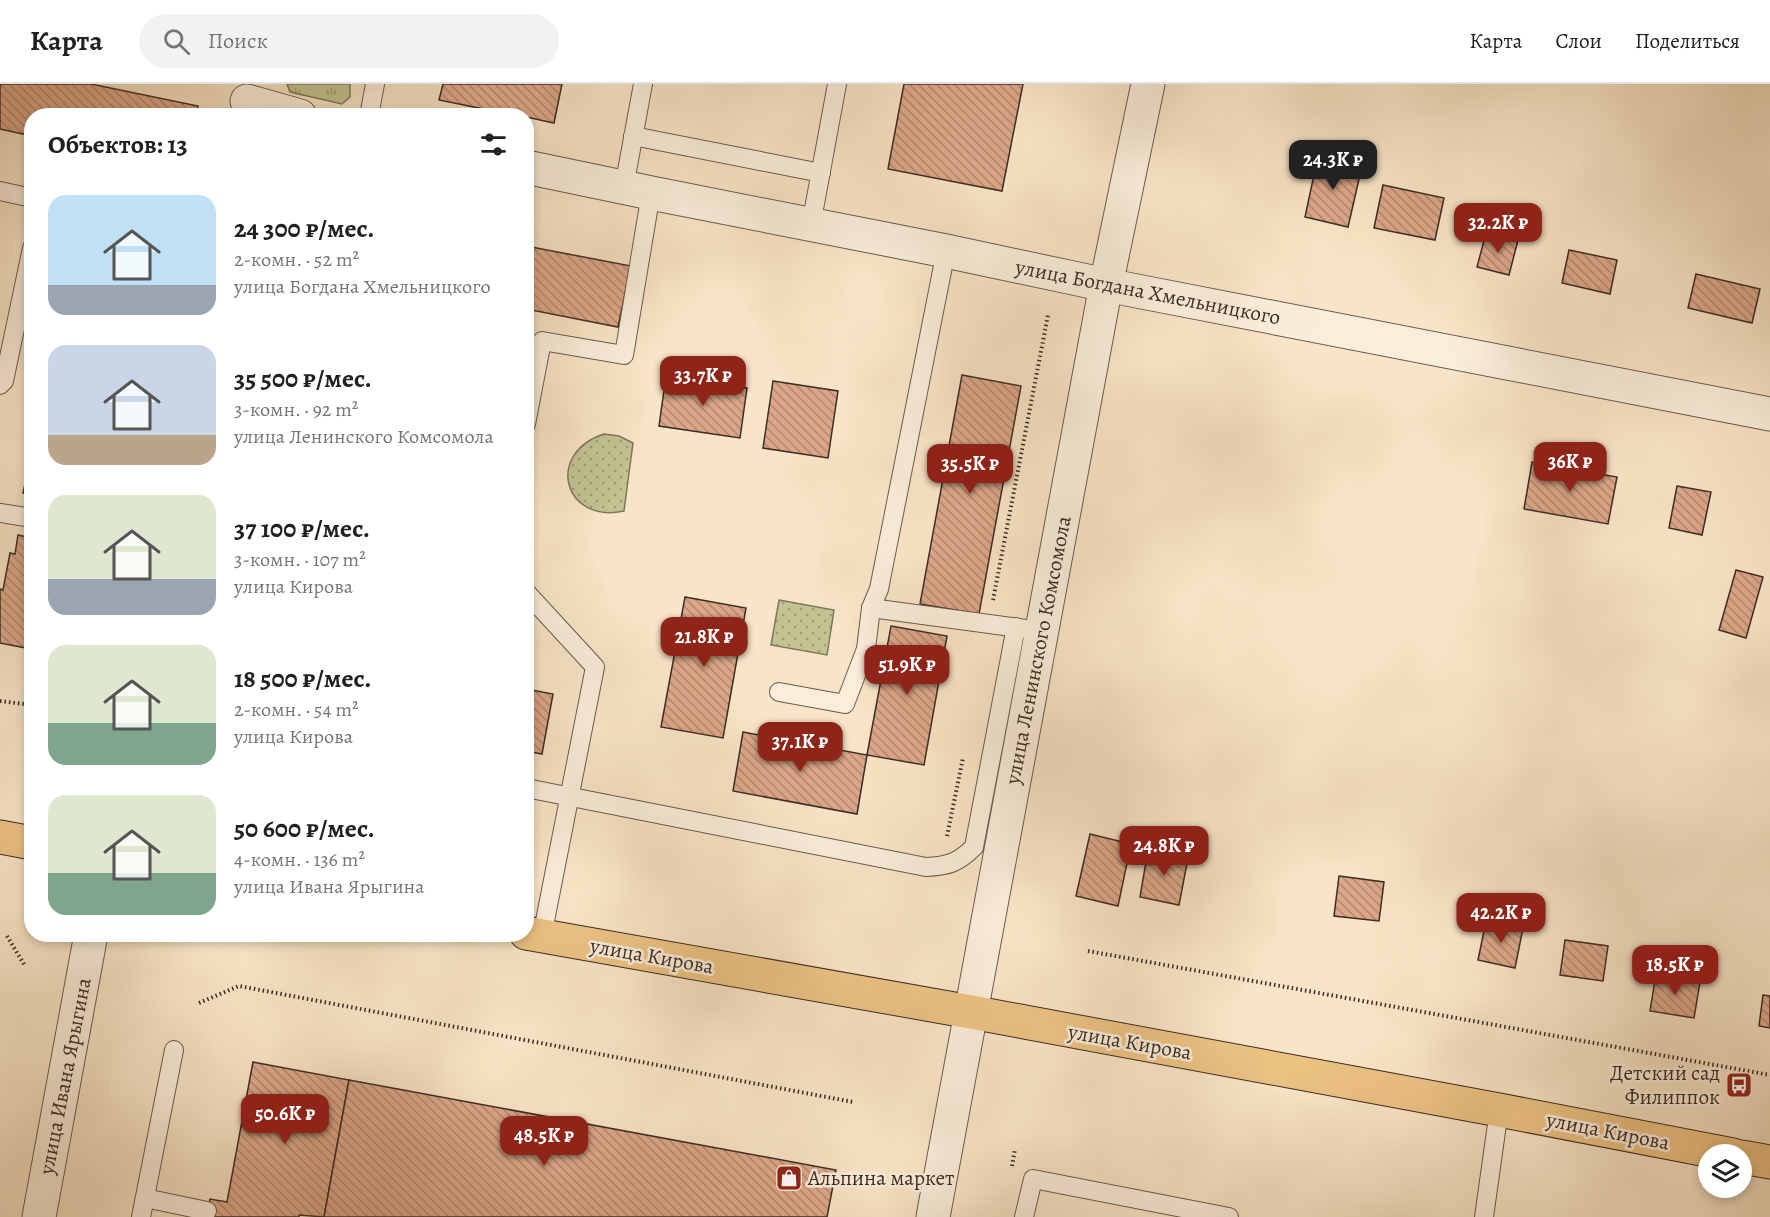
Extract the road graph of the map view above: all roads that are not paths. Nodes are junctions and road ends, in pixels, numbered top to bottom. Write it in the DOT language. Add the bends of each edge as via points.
graph roads {
  1 [pos="375,84"];
  2 [pos="643,84"];
  3 [pos="837,84"];
  4 [pos="1148,84"];
  5 [pos="249,100"];
  6 [pos="274,108"];
  7 [pos="370,108"];
  8 [pos="633,136"];
  9 [pos="534,169"];
  10 [pos="821,172"];
  11 [pos="637,190"];
  12 [pos="0,191"];
  13 [pos="24,196"];
  14 [pos="812,225"];
  15 [pos="946,251"];
  16 [pos="1106,285"];
  17 [pos="24,286"];
  18 [pos="534,382"];
  19 [pos="0,385"];
  20 [pos="1770,414"];
  21 [pos="0,513"];
  22 [pos="24,517"];
  23 [pos="534,600"];
  24 [pos="871,608"];
  25 [pos="1029,630"];
  26 [pos="779,692"];
  27 [pos="534,790"];
  28 [pos="571,797"];
  29 [pos="0,837"];
  30 [pos="24,842"];
  31 [pos="534,935"];
  32 [pos="90,942"];
  33 [pos="971,1012"];
  34 [pos="174,1050"];
  35 [pos="1499,1110"];
  36 [pos="1698,1148"];
  37 [pos="1752,1159"];
  38 [pos="1770,1162"];
  39 [pos="145,1198"];
  40 [pos="207,1211"];
  41 [pos="39,1217"];
  42 [pos="141,1217"];
  43 [pos="933,1217"];
  44 [pos="1024,1217"];
  45 [pos="1230,1217"];
  46 [pos="1484,1217"];
  1 -- 7 [label="lane"];
  2 -- 8 [label="lane"];
  3 -- 10 [label="lane"];
  4 -- 16 [label="street, улица Ленинского Комсомола"];
  5 -- 6 [label="street"];
  8 -- 10 [label="lane"];
  8 -- 11 [label="lane"];
  9 -- 11 [label="street, улица Богдана Хмельницкого"];
  10 -- 14 [label="lane"];
  11 -- 14 [label="street, улица Богдана Хмельницкого"];
  11 -- 18 [label="lane" via="624,355 542,341"];
  12 -- 13 [label="lane"];
  14 -- 15 [label="street, улица Богдана Хмельницкого"];
  15 -- 16 [label="street, улица Богдана Хмельницкого"];
  15 -- 24 [label="lane" via="879,589"];
  16 -- 20 [label="street, улица Богдана Хмельницкого"];
  16 -- 25 [label="street, улица Ленинского Комсомола"];
  17 -- 19 [label="lane"];
  21 -- 22 [label="lane"];
  23 -- 28 [label="lane" via="595,668"];
  24 -- 25 [label="lane"];
  24 -- 26 [label="lane" via="866,649 845,704"];
  25 -- 28 [label="lane" via="974,847 964,858 945,866 926,867"];
  25 -- 33 [label="street, улица Ленинского Комсомола"];
  27 -- 28 [label="lane"];
  28 -- 31 [label="lane"];
  29 -- 30 [label="main road"];
  31 -- 33 [label="main road, улица Кирова"];
  32 -- 41 [label="street, улица Ивана Ярыгина"];
  33 -- 35 [label="main road, улица Кирова"];
  33 -- 43 [label="street, улица Ленинского Комсомола"];
  34 -- 39 [label="lane"];
  35 -- 36 [label="main road, улица Кирова"];
  35 -- 46 [label="lane"];
  37 -- 38 [label="main road"];
  39 -- 40 [label="lane"];
  39 -- 42 [label="lane"];
  44 -- 45 [label="lane" via="1033,1179"];
}
